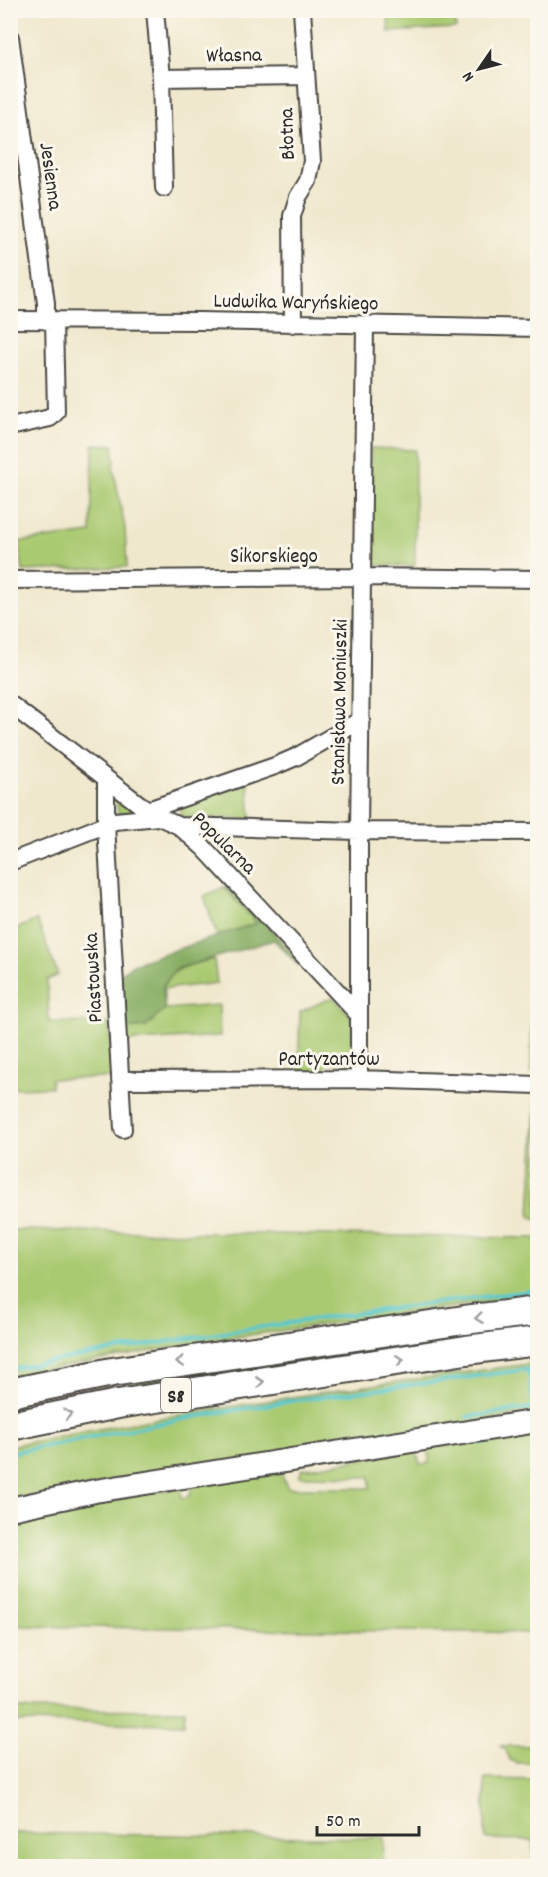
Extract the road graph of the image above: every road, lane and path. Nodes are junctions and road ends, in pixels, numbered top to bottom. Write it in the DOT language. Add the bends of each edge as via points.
graph roads {
  1 [pos="155,10"];
  2 [pos="302,10"];
  3 [pos="10,38"];
  4 [pos="306,76"];
  5 [pos="161,78"];
  6 [pos="164,188"];
  7 [pos="10,320"];
  8 [pos="50,321"];
  9 [pos="293,324"];
  10 [pos="365,325"];
  11 [pos="537,328"];
  12 [pos="10,427"];
  13 [pos="363,577"];
  14 [pos="537,579"];
  15 [pos="10,580"];
  16 [pos="10,704"];
  17 [pos="361,720"];
  18 [pos="106,779"];
  19 [pos="153,813"];
  20 [pos="106,824"];
  21 [pos="179,826"];
  22 [pos="359,831"];
  23 [pos="537,832"];
  24 [pos="10,862"];
  25 [pos="359,1015"];
  26 [pos="359,1079"];
  27 [pos="120,1080"];
  28 [pos="537,1084"];
  29 [pos="123,1129"];
  30 [pos="537,1311"];
  31 [pos="537,1341"];
  32 [pos="10,1393"];
  33 [pos="537,1421"];
  34 [pos="10,1426"];
  35 [pos="10,1509"];
  1 -- 5 [label="street"];
  2 -- 4 [label="street, Błotna"];
  3 -- 8 [label="street, Jesienna"];
  4 -- 5 [label="street, Własna"];
  4 -- 9 [label="street, Błotna" via="312,161 308,181 292,216"];
  5 -- 6 [label="street"];
  7 -- 8 [label="street, Ludwika Waryńskiego"];
  8 -- 9 [label="street, Ludwika Waryńskiego"];
  8 -- 12 [label="street" via="56,412 50,418"];
  9 -- 10 [label="street, Ludwika Waryńskiego"];
  10 -- 11 [label="street, Ludwika Waryńskiego"];
  10 -- 13 [label="street, Stanisława Moniuszki"];
  13 -- 14 [label="street, Sikorskiego"];
  13 -- 15 [label="street, Sikorskiego"];
  13 -- 17 [label="street, Stanisława Moniuszki"];
  16 -- 18 [label="street, Popularna"];
  17 -- 19 [label="street" via="275,766"];
  17 -- 22 [label="street, Stanisława Moniuszki"];
  18 -- 19 [label="street, Popularna"];
  18 -- 20 [label="street, Piastowska"];
  19 -- 20 [label="street"];
  19 -- 21 [label="street, Popularna"];
  20 -- 24 [label="street"];
  20 -- 27 [label="street, Piastowska"];
  21 -- 22 [label="street"];
  21 -- 25 [label="street, Popularna"];
  22 -- 23 [label="street"];
  22 -- 25 [label="street, Stanisława Moniuszki"];
  25 -- 26 [label="street, Stanisława Moniuszki"];
  26 -- 27 [label="street, Partyzantów"];
  26 -- 28 [label="street, Partyzantów"];
  27 -- 29 [label="street, Piastowska"];
  30 -- 32 [label="highway, S8, one-way" via="112,1372"];
  34 -- 31 [label="highway, S8, one-way" via="118,1404"];
  33 -- 35 [label="street" via="95,1491"];
}
